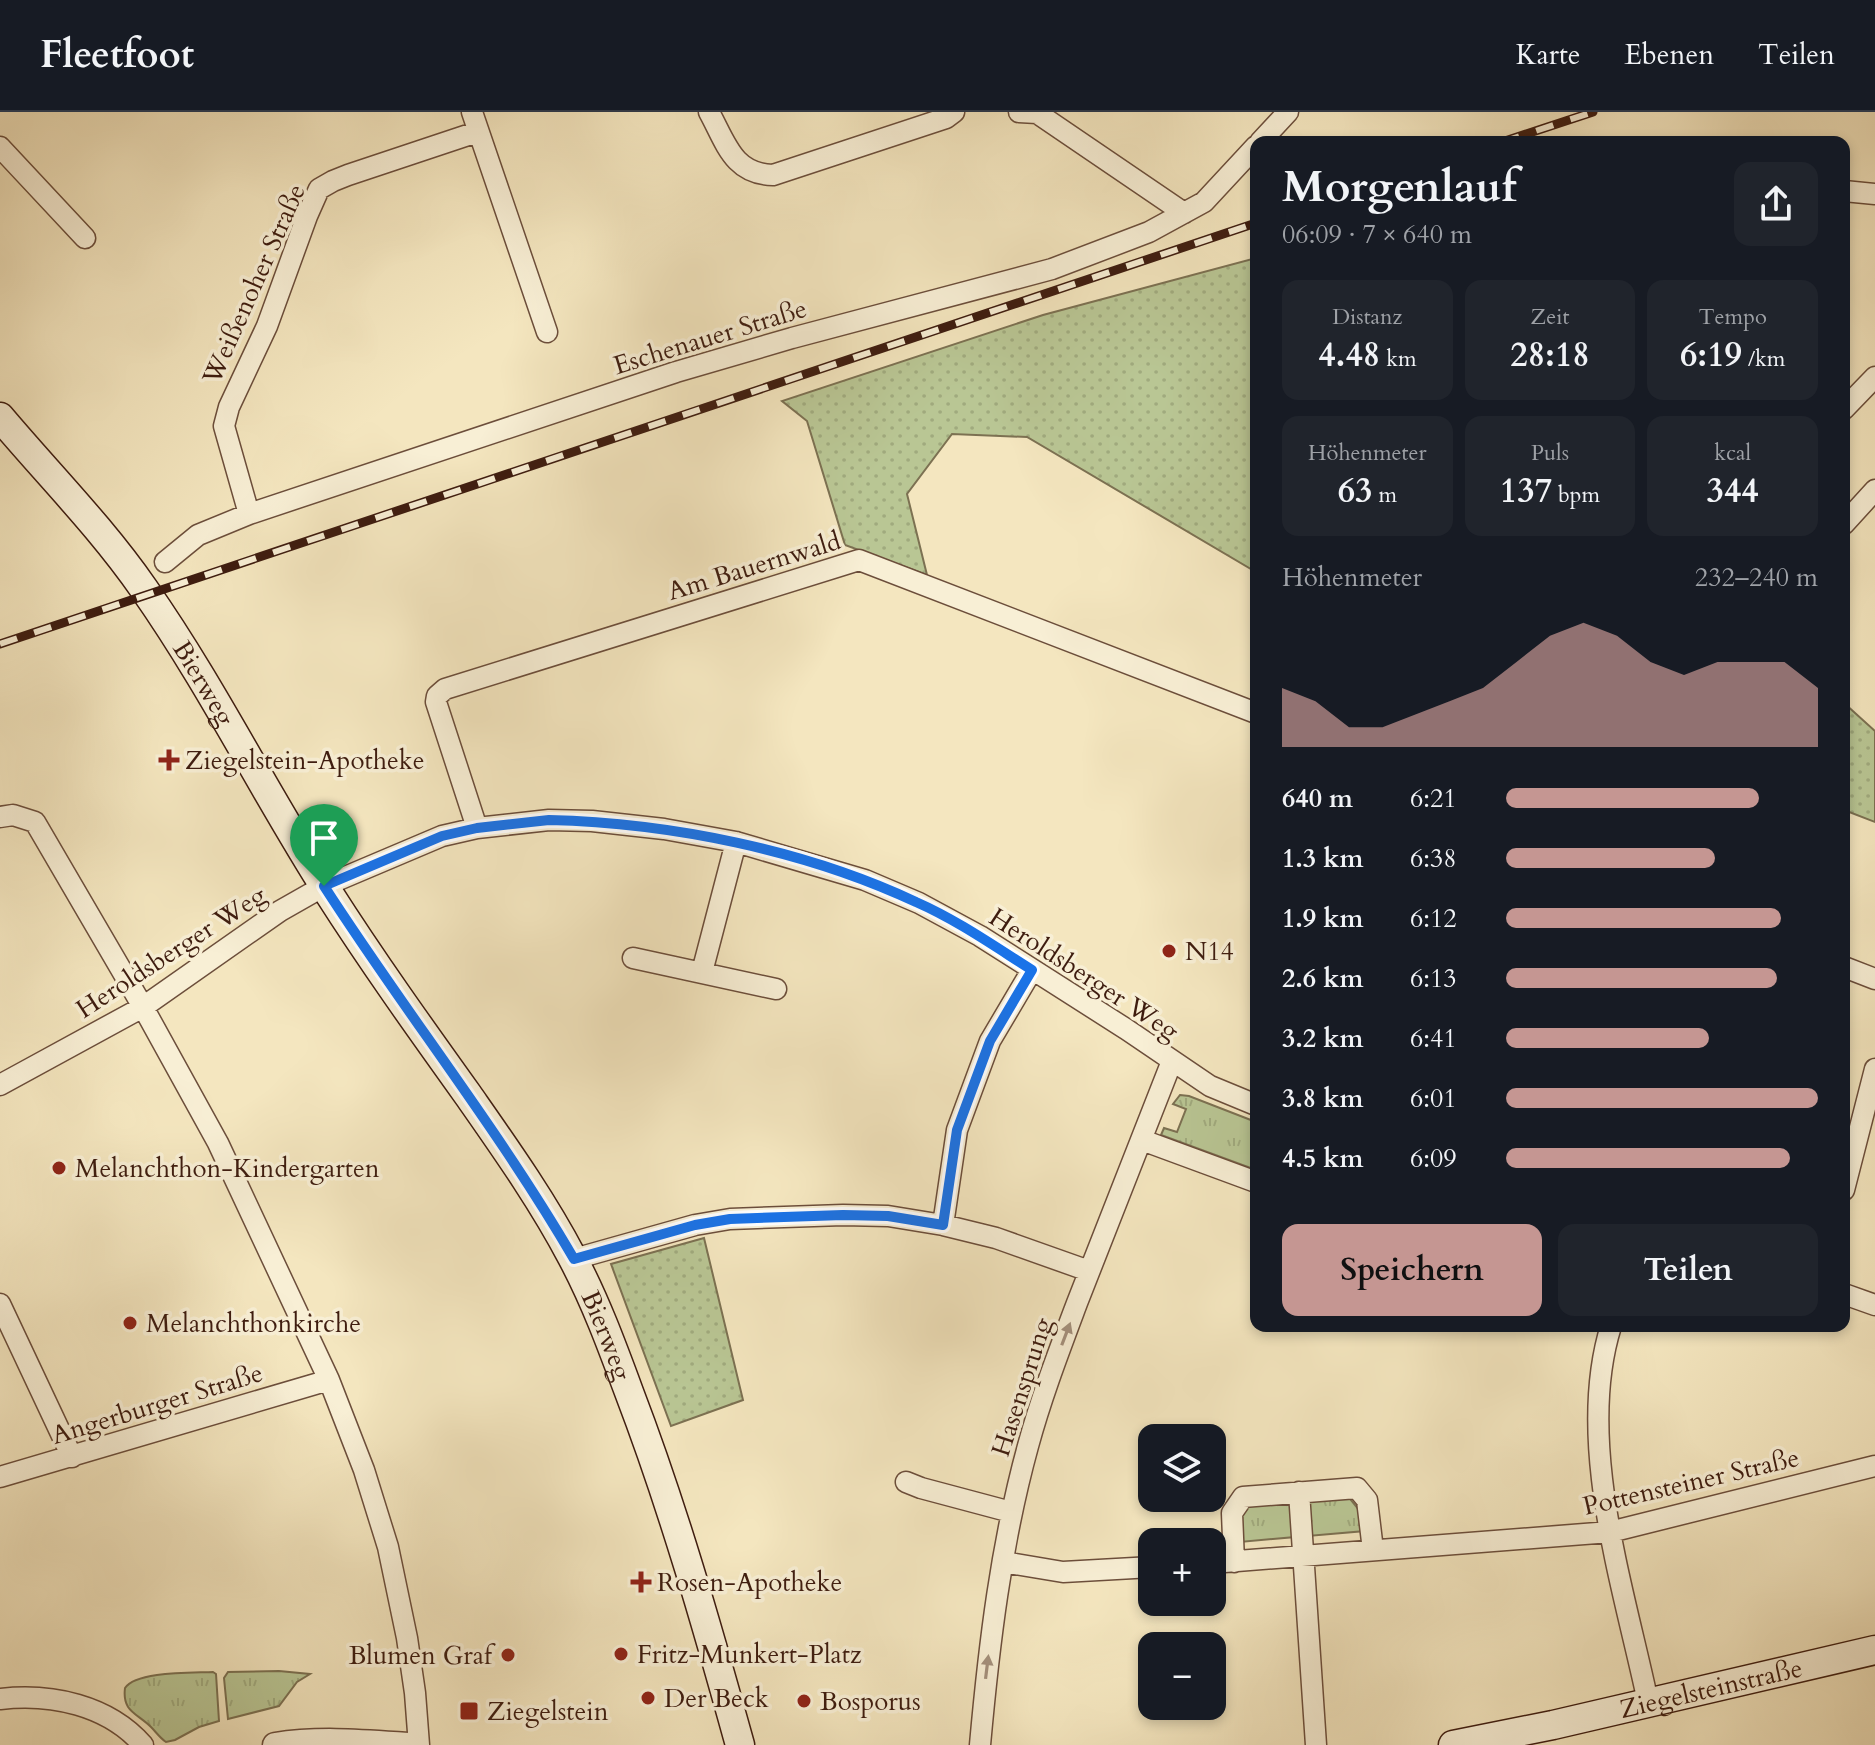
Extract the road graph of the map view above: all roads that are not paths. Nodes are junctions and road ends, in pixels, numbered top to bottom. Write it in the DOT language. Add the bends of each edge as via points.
graph roads {
  1 [pos="709,112"];
  2 [pos="954,112"];
  3 [pos="1019,112"];
  4 [pos="1284,114"];
  5 [pos="474,122"];
  6 [pos="1265,136"];
  7 [pos="0,147"];
  8 [pos="1250,153"];
  9 [pos="1850,192"];
  10 [pos="1875,194"];
  11 [pos="1184,213"];
  12 [pos="85,238"];
  13 [pos="547,332"];
  14 [pos="1875,377"];
  15 [pos="1850,403"];
  16 [pos="0,417"];
  17 [pos="1875,490"];
  18 [pos="249,514"];
  19 [pos="1850,517"];
  20 [pos="165,562"];
  21 [pos="1250,707"];
  22 [pos="0,817"];
  23 [pos="477,828"];
  24 [pos="736,842"];
  25 [pos="324,886"];
  26 [pos="633,958"];
  27 [pos="1850,969"];
  28 [pos="1032,970"];
  29 [pos="702,972"];
  30 [pos="1875,979"];
  31 [pos="776,989"];
  32 [pos="143,1007"];
  33 [pos="1172,1061"];
  34 [pos="1875,1069"];
  35 [pos="0,1085"];
  36 [pos="1250,1103"];
  37 [pos="1142,1140"];
  38 [pos="1850,1167"];
  39 [pos="1250,1180"];
  40 [pos="943,1225"];
  41 [pos="574,1259"];
  42 [pos="1089,1271"];
  43 [pos="1850,1296"];
  44 [pos="0,1304"];
  45 [pos="1875,1305"];
  46 [pos="1610,1332"];
  47 [pos="329,1380"];
  48 [pos="72,1457"];
  49 [pos="1875,1466"];
  50 [pos="0,1477"];
  51 [pos="906,1482"];
  52 [pos="1299,1492"];
  53 [pos="1011,1512"];
  54 [pos="1610,1532"];
  55 [pos="1373,1550"];
  56 [pos="1302,1557"];
  57 [pos="1003,1562"];
  58 [pos="1226,1562"];
  59 [pos="1234,1562"];
  60 [pos="1138,1568"];
  61 [pos="1875,1650"];
  62 [pos="0,1699"];
  63 [pos="1648,1702"];
  64 [pos="143,1745"];
  65 [pos="275,1745"];
  66 [pos="409,1745"];
  67 [pos="419,1745"];
  68 [pos="740,1745"];
  69 [pos="980,1745"];
  70 [pos="1316,1745"];
  71 [pos="1453,1745"];
  1 -- 2 [label="street" via="736,162 758,174 773,175"];
  3 -- 11 [label="street" via="1037,113"];
  4 -- 6 [label="street, Eschenauer Straße"];
  5 -- 13 [label="street"];
  5 -- 18 [label="street, Weißenoher Straße" via="319,189 224,426"];
  7 -- 12 [label="street"];
  8 -- 11 [label="street, Eschenauer Straße" via="1204,202"];
  9 -- 10 [label="street"];
  11 -- 18 [label="street, Eschenauer Straße" via="1052,269 654,379"];
  14 -- 15 [label="street"];
  16 -- 25 [label="main road, Bierweg" via="142,585"];
  17 -- 19 [label="street"];
  18 -- 20 [label="street, Eschenauer Straße" via="198,535"];
  21 -- 23 [label="street, Am Bauernwald" via="859,560 445,689 436,702"];
  22 -- 32 [label="street" via="35,822"];
  23 -- 24 [label="street, Heroldsberger Weg" via="592,821"];
  23 -- 25 [label="street, Heroldsberger Weg" via="419,844"];
  24 -- 28 [label="street, Heroldsberger Weg" via="905,897"];
  24 -- 29 [label="street"];
  25 -- 32 [label="street, Heroldsberger Weg"];
  25 -- 41 [label="main road, Bierweg" via="500,1141"];
  26 -- 29 [label="street"];
  27 -- 30 [label="street"];
  28 -- 33 [label="street, Heroldsberger Weg"];
  28 -- 40 [label="street" via="990,1041 957,1130"];
  29 -- 31 [label="street"];
  32 -- 35 [label="street, Heroldsberger Weg"];
  32 -- 47 [label="street" via="218,1143"];
  33 -- 36 [label="street, Heroldsberger Weg" via="1210,1086"];
  33 -- 37 [label="street, Hasensprung"];
  34 -- 38 [label="street"];
  37 -- 39 [label="street"];
  37 -- 42 [label="street, Hasensprung"];
  40 -- 41 [label="street" via="858,1215 730,1219"];
  40 -- 42 [label="street"];
  41 -- 68 [label="main road, Bierweg" via="648,1439"];
  53 -- 42 [label="street, Hasensprung, one-way" via="1050,1373"];
  43 -- 45 [label="street"];
  44 -- 48 [label="street"];
  46 -- 54 [label="street" via="1600,1384 1598,1443"];
  47 -- 48 [label="street, Angerburger Straße"];
  47 -- 67 [label="street" via="388,1547 409,1650"];
  48 -- 50 [label="street, Angerburger Straße"];
  49 -- 54 [label="street, Pottensteiner Straße"];
  51 -- 53 [label="street"];
  52 -- 55 [label="street" via="1357,1488 1367,1500"];
  52 -- 56 [label="street"];
  52 -- 59 [label="street" via="1243,1497 1232,1513"];
  53 -- 57 [label="street, Hasensprung"];
  54 -- 55 [label="street, Pottensteiner Straße"];
  54 -- 63 [label="street"];
  55 -- 56 [label="street, Pottensteiner Straße"];
  56 -- 59 [label="street, Pottensteiner Straße"];
  56 -- 70 [label="street"];
  57 -- 60 [label="street" via="1063,1572"];
  69 -- 57 [label="street, Hasensprung, one-way"];
  58 -- 59 [label="street, Pottensteiner Straße"];
  61 -- 63 [label="main road, Ziegelsteinstraße"];
  62 -- 64 [label="street" via="42,1697 74,1703 108,1718"];
  63 -- 71 [label="main road, Ziegelsteinstraße"];
  65 -- 66 [label="street"];
}
